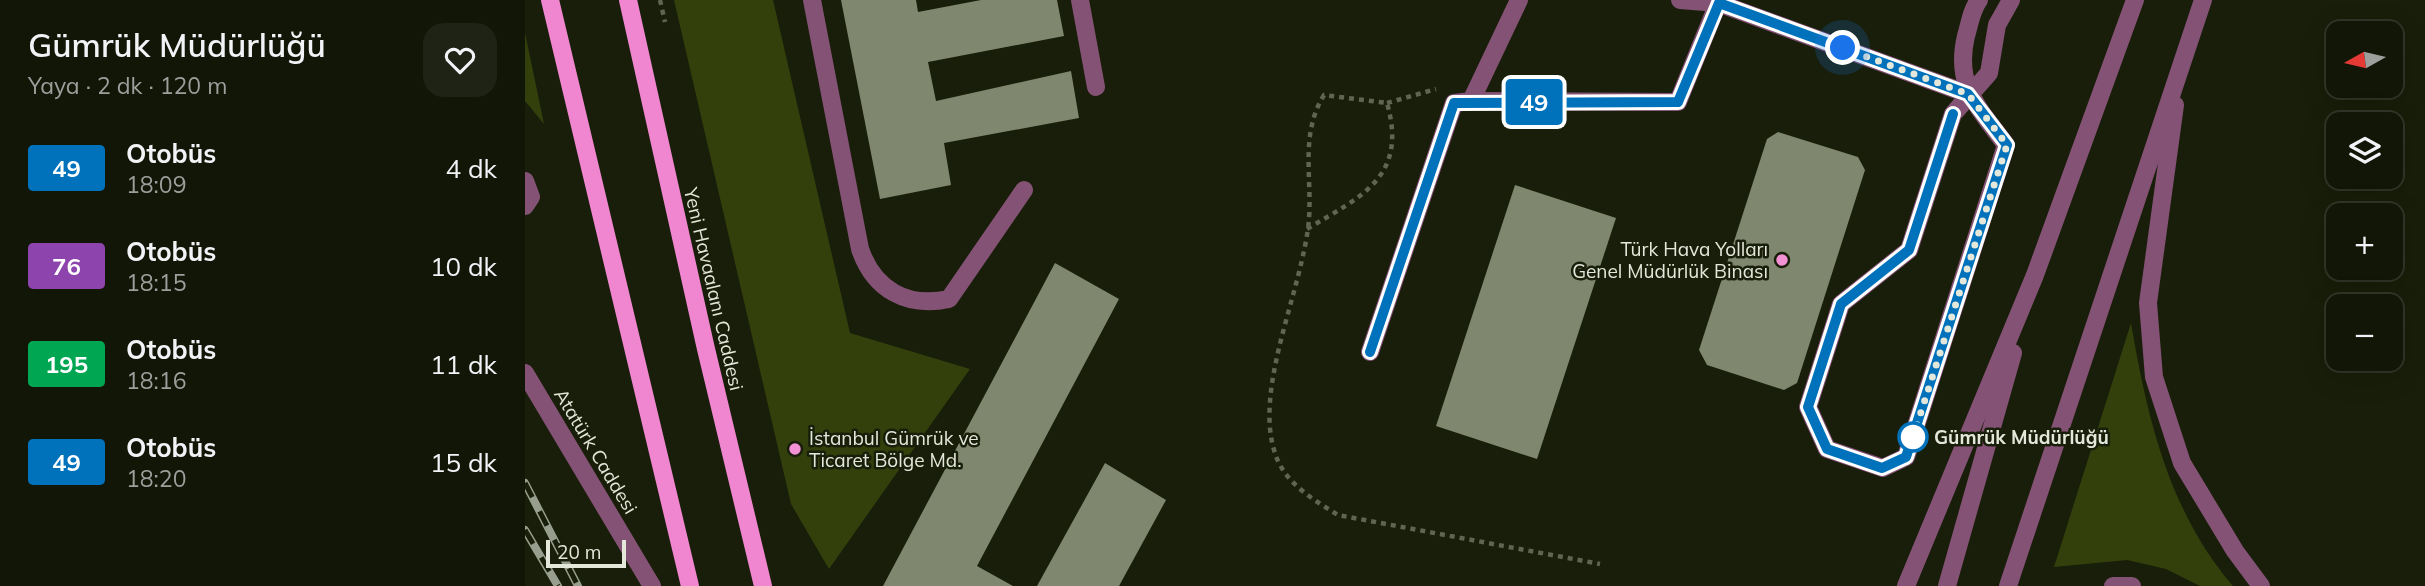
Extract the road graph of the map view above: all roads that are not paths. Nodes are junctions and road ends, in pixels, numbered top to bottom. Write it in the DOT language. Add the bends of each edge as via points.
graph roads {
  1 [pos="550,0"];
  2 [pos="628,0"];
  3 [pos="812,0"];
  4 [pos="1080,0"];
  5 [pos="1519,0"];
  6 [pos="1680,0"];
  7 [pos="1979,0"];
  8 [pos="2011,0"];
  9 [pos="2135,0"];
  10 [pos="2203,1"];
  11 [pos="1719,3"];
  12 [pos="2181,61"];
  13 [pos="1096,86"];
  14 [pos="1968,94"];
  15 [pos="1462,102"];
  16 [pos="525,181"];
  17 [pos="1024,190"];
  18 [pos="525,206"];
  19 [pos="2035,275"];
  20 [pos="1370,352"];
  21 [pos="525,373"];
  22 [pos="652,586"];
  23 [pos="690,586"];
  24 [pos="763,586"];
  25 [pos="1906,586"];
  26 [pos="1947,586"];
  27 [pos="2008,586"];
  28 [pos="2113,586"];
  29 [pos="2132,586"];
  30 [pos="2261,586"];
  1 -- 23 [label="main road"];
  2 -- 24 [label="main road, Yeni Havaalanı Caddesi"];
  3 -- 17 [label="street" via="860,249 881,286 913,301 949,299"];
  4 -- 13 [label="street"];
  5 -- 15 [label="street"];
  6 -- 11 [label="street"];
  7 -- 14 [label="street" via="1960,60"];
  8 -- 14 [label="street" via="1997,25 1989,73"];
  9 -- 19 [label="street"];
  10 -- 12 [label="street"];
  11 -- 14 [label="street"];
  11 -- 15 [label="street" via="1678,102"];
  12 -- 27 [label="street"];
  12 -- 30 [label="street" via="2148,303 2154,377 2182,463"];
  14 -- 14 [label="street" via="1953,114 1909,250 1841,304 1808,407 1827,449 1882,468 1906,457 2007,145"];
  15 -- 20 [label="street"];
  16 -- 18 [label="street" via="531,197"];
  19 -- 25 [label="street"];
  19 -- 26 [label="street"];
  21 -- 22 [label="street, Atatürk Caddesi"];
  28 -- 29 [label="street"];
}
